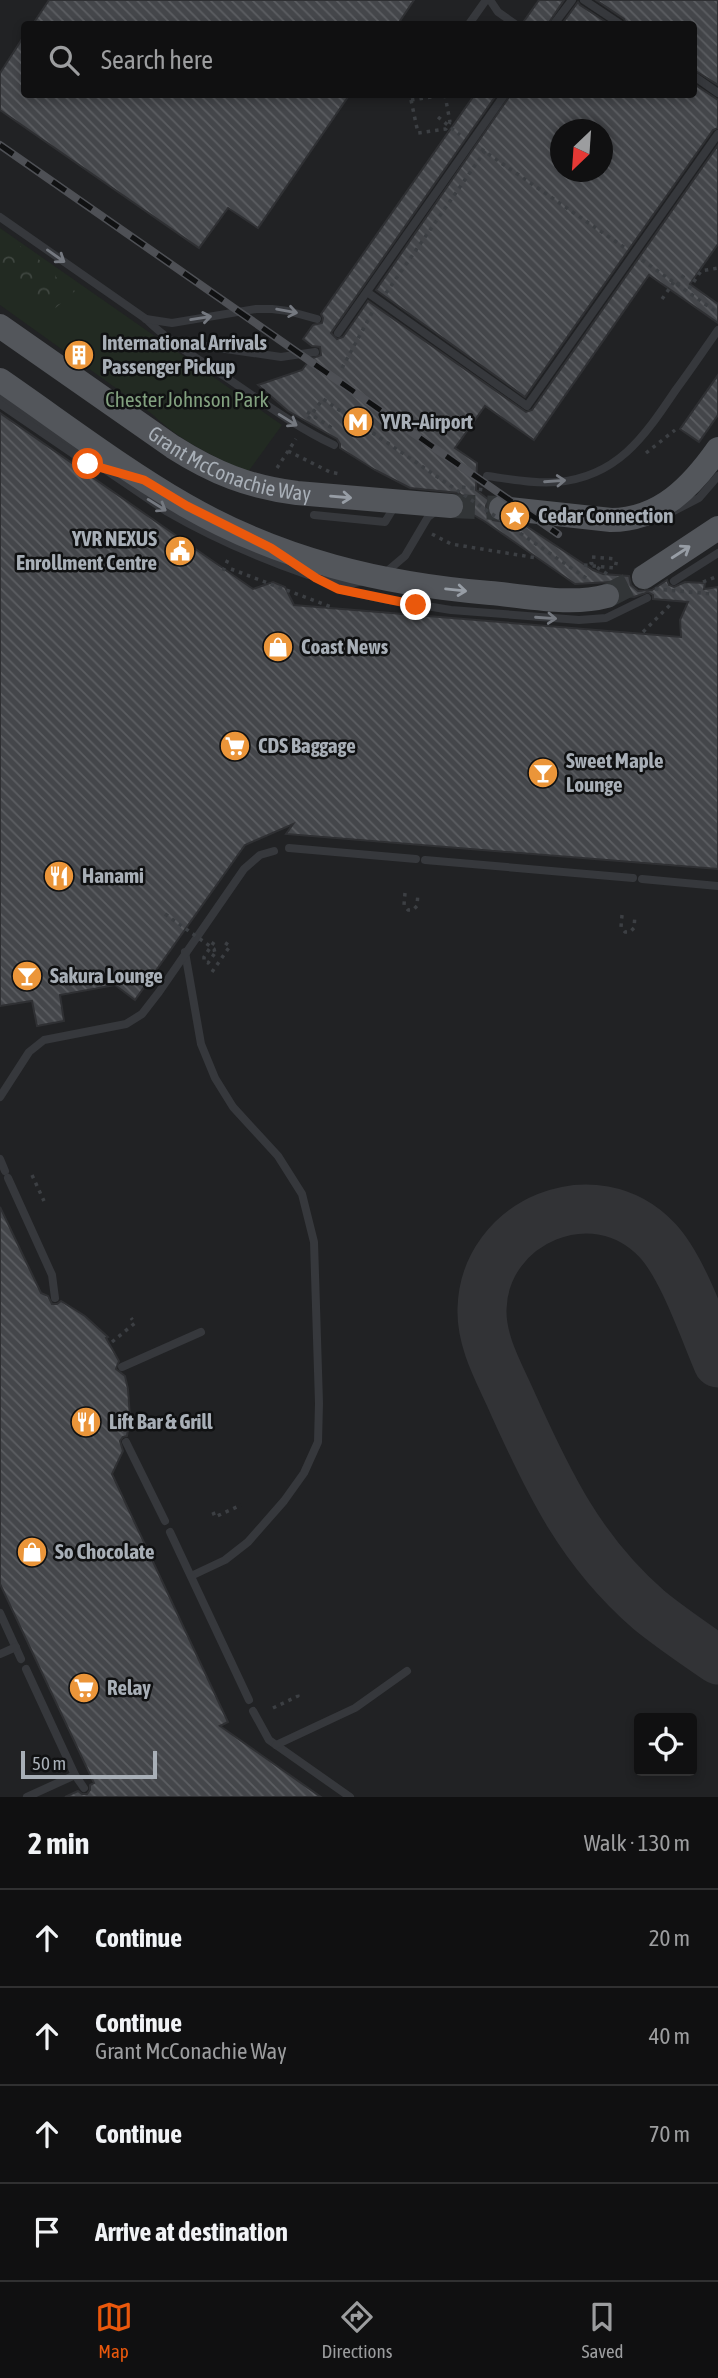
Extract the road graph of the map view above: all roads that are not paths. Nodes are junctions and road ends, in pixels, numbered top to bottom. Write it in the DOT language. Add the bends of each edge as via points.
graph roads {
  1 [pos="488,0"];
  2 [pos="572,0"];
  3 [pos="584,0"];
  4 [pos="471,21"];
  5 [pos="511,21"];
  6 [pos="556,21"];
  7 [pos="616,21"];
  8 [pos="697,78"];
  9 [pos="718,93"];
  10 [pos="502,98"];
  11 [pos="718,134"];
  12 [pos="0,217"];
  13 [pos="368,292"];
  14 [pos="146,319"];
  15 [pos="317,319"];
  16 [pos="0,326"];
  17 [pos="718,330"];
  18 [pos="338,333"];
  19 [pos="171,341"];
  20 [pos="315,352"];
  21 [pos="0,380"];
  22 [pos="0,398"];
  23 [pos="0,404"];
  24 [pos="334,445"];
  25 [pos="718,449"];
  26 [pos="487,476"];
  27 [pos="718,476"];
  28 [pos="144,480"];
  29 [pos="398,502"];
  30 [pos="451,506"];
  31 [pos="501,508"];
  32 [pos="314,515"];
  33 [pos="627,520"];
  34 [pos="718,528"];
  35 [pos="250,537"];
  36 [pos="718,553"];
  37 [pos="674,581"];
  38 [pos="607,585"];
  39 [pos="645,588"];
  40 [pos="289,848"];
  41 [pos="274,851"];
  42 [pos="415,859"];
  43 [pos="425,860"];
  44 [pos="718,886"];
  45 [pos="185,952"];
  46 [pos="0,1097"];
  47 [pos="0,1159"];
  48 [pos="55,1298"];
  49 [pos="201,1332"];
  50 [pos="122,1367"];
  51 [pos="126,1442"];
  52 [pos="164,1521"];
  53 [pos="170,1532"];
  54 [pos="191,1576"];
  55 [pos="0,1613"];
  56 [pos="16,1647"];
  57 [pos="0,1654"];
  58 [pos="21,1659"];
  59 [pos="26,1669"];
  60 [pos="407,1671"];
  61 [pos="248,1700"];
  62 [pos="253,1711"];
  63 [pos="276,1745"];
  64 [pos="75,1775"];
  65 [pos="83,1788"];
  66 [pos="27,1797"];
  67 [pos="350,1797"];
  1 -- 4 [label="lane"];
  1 -- 5 [label="lane"];
  2 -- 6 [label="lane"];
  3 -- 7 [label="lane"];
  8 -- 9 [label="lane"];
  10 -- 13 [label="lane"];
  11 -- 13 [label="lane" via="527,406"];
  12 -- 14 [label="lane, one-way"];
  13 -- 18 [label="lane"];
  14 -- 15 [label="lane, one-way" via="172,323 264,309"];
  14 -- 19 [label="lane"];
  16 -- 29 [label="main road, Grant McConachie Way, one-way" via="173,447 233,479 276,491"];
  26 -- 17 [label="lane, one-way" via="555,482 587,475 616,461 647,431"];
  19 -- 20 [label="lane" via="281,356"];
  19 -- 24 [label="lane, one-way" via="281,416"];
  21 -- 28 [label="main road, bridge"];
  22 -- 30 [label="lane, one-way" via="194,527 276,563 334,582 350,584 383,574 405,556 428,517"];
  23 -- 28 [label="lane, bridge" via="88,464"];
  25 -- 33 [label="main road" via="683,492 659,509"];
  27 -- 33 [label="lane" via="699,498 680,509"];
  28 -- 35 [label="main road, bridge"];
  29 -- 30 [label="main road, Grant McConachie Way"];
  29 -- 32 [label="lane" via="385,522"];
  31 -- 33 [label="main road"];
  39 -- 34 [label="main road, one-way"];
  35 -- 38 [label="main road, one-way, bridge" via="364,576 428,587 567,600"];
  35 -- 39 [label="lane, one-way, bridge" via="338,589 416,605 579,620 606,618"];
  36 -- 37 [label="lane"];
  40 -- 42 [label="lane"];
  41 -- 45 [label="lane" via="260,855 244,869"];
  43 -- 44 [label="lane"];
  45 -- 46 [label="lane" via="136,1020 44,1040 29,1052"];
  45 -- 54 [label="lane" via="201,1044 215,1078 233,1107 278,1156 302,1194 314,1242 319,1404 318,1442 284,1501 248,1542 225,1560"];
  47 -- 48 [label="lane" via="52,1275"];
  49 -- 50 [label="lane"];
  51 -- 52 [label="lane"];
  53 -- 54 [label="lane"];
  54 -- 61 [label="lane"];
  55 -- 56 [label="lane"];
  56 -- 57 [label="lane"];
  56 -- 58 [label="lane"];
  59 -- 64 [label="lane"];
  60 -- 63 [label="lane" via="355,1708"];
  62 -- 63 [label="lane"];
  63 -- 67 [label="lane"];
  64 -- 65 [label="lane"];
  64 -- 66 [label="lane"];
}
